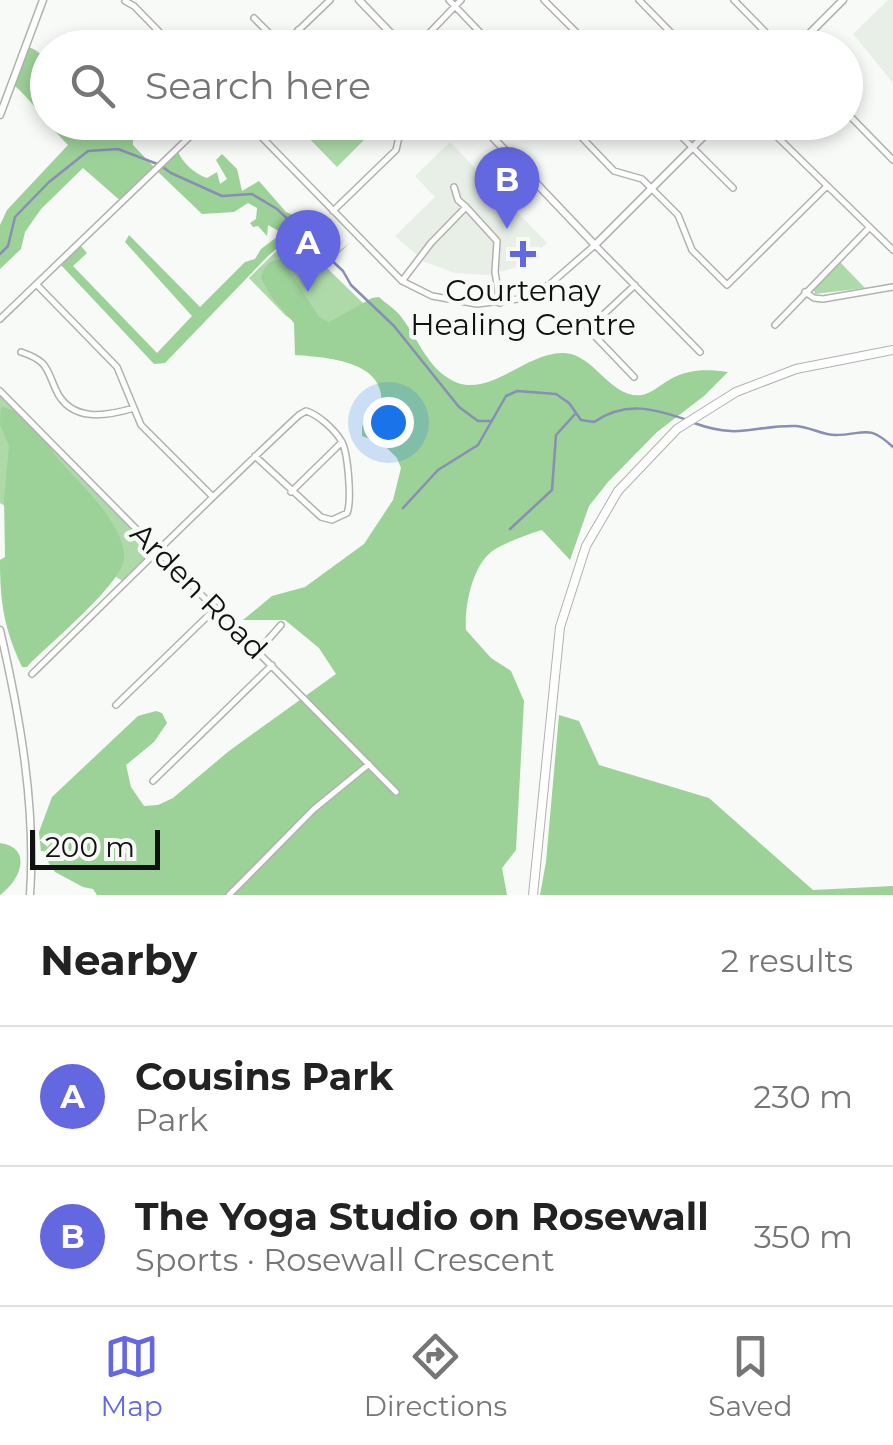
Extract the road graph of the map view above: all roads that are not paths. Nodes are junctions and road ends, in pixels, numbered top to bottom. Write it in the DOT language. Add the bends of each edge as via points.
graph roads {
  1 [pos="43,0"];
  2 [pos="330,0"];
  3 [pos="359,0"];
  4 [pos="449,0"];
  5 [pos="462,0"];
  6 [pos="544,0"];
  7 [pos="639,0"];
  8 [pos="734,0"];
  9 [pos="843,0"];
  10 [pos="124,1"];
  11 [pos="455,6"];
  12 [pos="254,18"];
  13 [pos="32,30"];
  14 [pos="157,30"];
  15 [pos="265,30"];
  16 [pos="298,30"];
  17 [pos="388,30"];
  18 [pos="432,30"];
  19 [pos="478,30"];
  20 [pos="574,30"];
  21 [pos="668,30"];
  22 [pos="764,30"];
  23 [pos="813,30"];
  24 [pos="30,35"];
  25 [pos="0,115"];
  26 [pos="863,129"];
  27 [pos="186,140"];
  28 [pos="265,140"];
  29 [pos="399,140"];
  30 [pos="495,140"];
  31 [pos="584,140"];
  32 [pos="684,140"];
  33 [pos="700,140"];
  34 [pos="780,140"];
  35 [pos="692,148"];
  36 [pos="893,160"];
  37 [pos="827,186"];
  38 [pos="454,187"];
  39 [pos="733,188"];
  40 [pos="652,189"];
  41 [pos="466,207"];
  42 [pos="333,211"];
  43 [pos="869,228"];
  44 [pos="596,245"];
  45 [pos="893,250"];
  46 [pos="402,281"];
  47 [pos="635,285"];
  48 [pos="38,286"];
  49 [pos="893,287"];
  50 [pos="805,292"];
  51 [pos="500,303"];
  52 [pos="0,319"];
  53 [pos="775,325"];
  54 [pos="588,330"];
  55 [pos="581,335"];
  56 [pos="893,350"];
  57 [pos="21,352"];
  58 [pos="700,352"];
  59 [pos="634,377"];
  60 [pos="0,391"];
  61 [pos="134,408"];
  62 [pos="342,442"];
  63 [pos="255,456"];
  64 [pos="291,492"];
  65 [pos="212,496"];
  66 [pos="157,549"];
  67 [pos="216,608"];
  68 [pos="281,625"];
  69 [pos="0,630"];
  70 [pos="258,652"];
  71 [pos="272,665"];
  72 [pos="32,674"];
  73 [pos="116,705"];
  74 [pos="369,764"];
  75 [pos="153,781"];
  76 [pos="396,792"];
  77 [pos="30,895"];
  78 [pos="229,895"];
  79 [pos="533,895"];
  1 -- 13 [label="street"];
  2 -- 16 [label="street"];
  3 -- 17 [label="street"];
  4 -- 11 [label="street"];
  5 -- 11 [label="street"];
  6 -- 20 [label="street"];
  7 -- 21 [label="street"];
  8 -- 22 [label="street"];
  9 -- 23 [label="street"];
  10 -- 14 [label="street"];
  11 -- 18 [label="street"];
  11 -- 19 [label="street"];
  12 -- 15 [label="street"];
  24 -- 25 [label="street"];
  26 -- 36 [label="street"];
  27 -- 48 [label="street"];
  28 -- 42 [label="street"];
  29 -- 42 [label="street"];
  30 -- 44 [label="street"];
  31 -- 40 [label="street" via="614,171"];
  32 -- 35 [label="street"];
  33 -- 35 [label="street"];
  34 -- 37 [label="street"];
  35 -- 39 [label="street"];
  35 -- 40 [label="street"];
  37 -- 40 [label="street" via="727,285 692,250 678,215"];
  37 -- 43 [label="street"];
  38 -- 41 [label="street"];
  40 -- 44 [label="street"];
  41 -- 46 [label="street"];
  41 -- 51 [label="street" via="496,241"];
  42 -- 46 [label="street"];
  43 -- 45 [label="street"];
  43 -- 50 [label="street"];
  44 -- 47 [label="street"];
  44 -- 51 [label="street" via="549,285"];
  46 -- 51 [label="street" via="450,300"];
  47 -- 54 [label="street"];
  47 -- 58 [label="street"];
  48 -- 52 [label="street"];
  48 -- 61 [label="street" via="117,367"];
  49 -- 50 [label="street" via="822,299"];
  50 -- 53 [label="street"];
  54 -- 55 [label="street"];
  54 -- 59 [label="street"];
  56 -- 79 [label="main road" via="777,375 736,392 677,429 618,491 574,574 560,627"];
  57 -- 61 [label="street" via="36,357 57,392 83,413 107,416"];
  60 -- 66 [label="street, Arden Road"];
  61 -- 65 [label="street" via="141,425"];
  62 -- 63 [label="street" via="306,411"];
  62 -- 64 [label="street"];
  62 -- 64 [label="street" via="346,513 320,517"];
  63 -- 64 [label="street"];
  63 -- 65 [label="street"];
  65 -- 66 [label="street"];
  66 -- 67 [label="street, Arden Road"];
  66 -- 72 [label="street"];
  67 -- 70 [label="street, Arden Road"];
  67 -- 73 [label="street"];
  68 -- 70 [label="street"];
  69 -- 77 [label="street" via="18,719 32,848"];
  70 -- 71 [label="street, Arden Road"];
  71 -- 74 [label="street, Arden Road"];
  71 -- 75 [label="street"];
  74 -- 76 [label="street, Arden Road"];
  74 -- 78 [label="street"];
}
